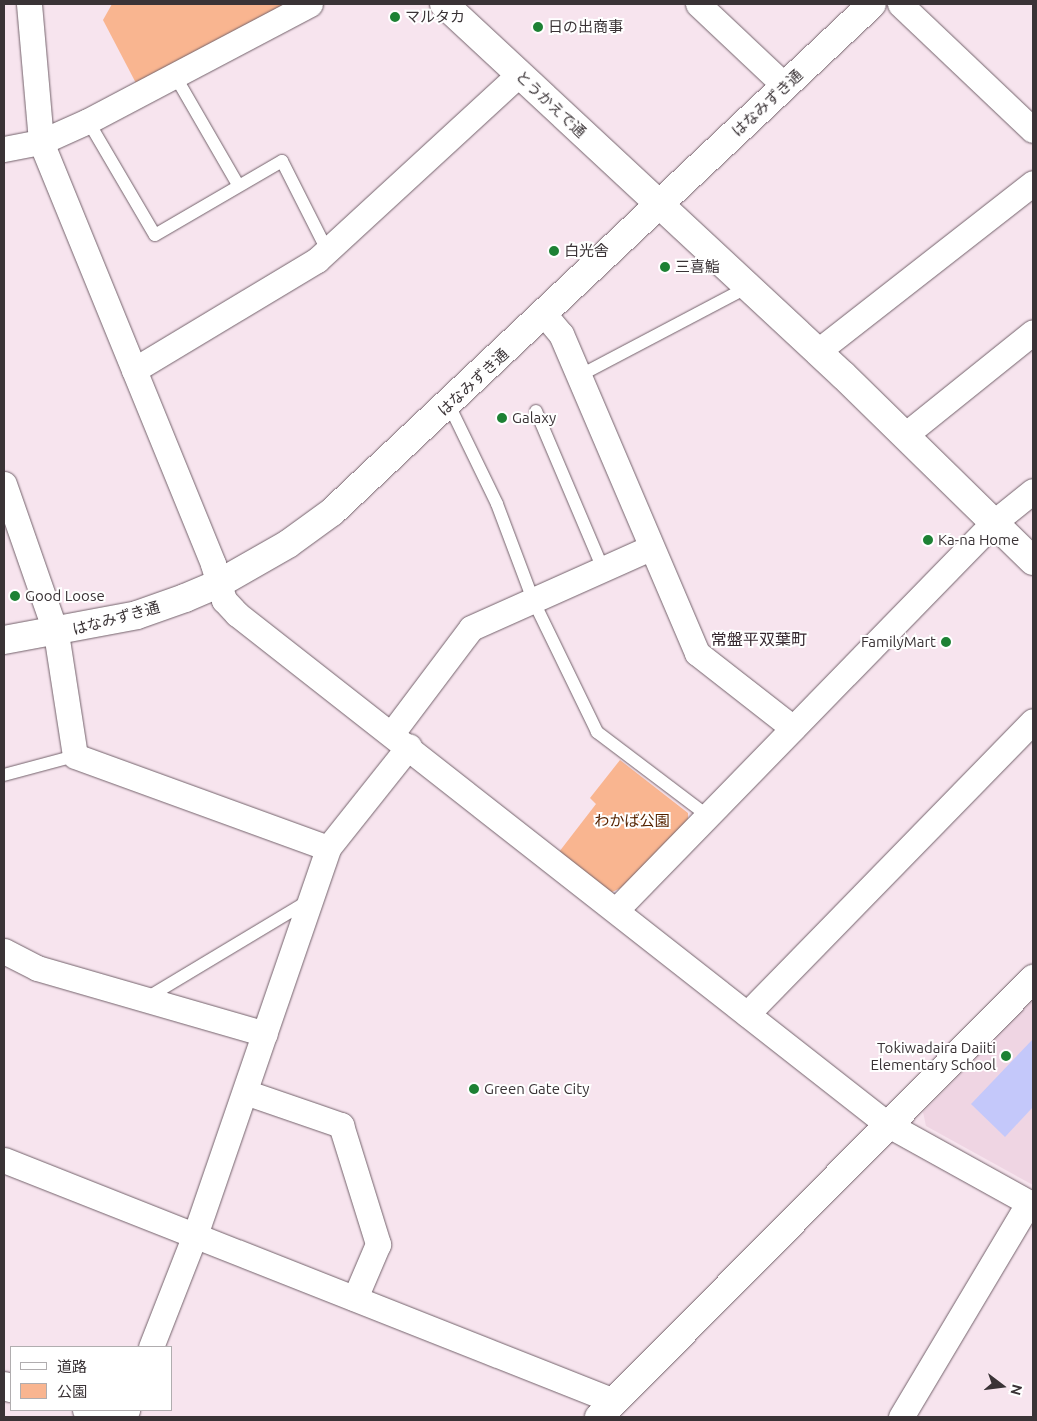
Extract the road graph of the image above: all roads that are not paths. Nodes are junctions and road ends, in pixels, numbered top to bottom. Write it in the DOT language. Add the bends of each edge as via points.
graph roads {
  1 [pos="29,4"];
  2 [pos="310,4"];
  3 [pos="444,4"];
  4 [pos="698,4"];
  5 [pos="872,4"];
  6 [pos="900,4"];
  7 [pos="174,74"];
  8 [pos="519,74"];
  9 [pos="785,86"];
  10 [pos="1028,116"];
  11 [pos="88,121"];
  12 [pos="41,142"];
  13 [pos="4,149"];
  14 [pos="1033,183"];
  15 [pos="238,185"];
  16 [pos="659,204"];
  17 [pos="328,250"];
  18 [pos="748,287"];
  19 [pos="544,314"];
  20 [pos="1033,332"];
  21 [pos="818,351"];
  22 [pos="134,370"];
  23 [pos="579,376"];
  24 [pos="449,405"];
  25 [pos="536,411"];
  26 [pos="904,435"];
  27 [pos="4,484"];
  28 [pos="1033,492"];
  29 [pos="993,522"];
  30 [pos="650,548"];
  31 [pos="1033,561"];
  32 [pos="602,569"];
  33 [pos="218,584"];
  34 [pos="533,600"];
  35 [pos="56,633"];
  36 [pos="4,640"];
  37 [pos="1033,721"];
  38 [pos="793,728"];
  39 [pos="400,740"];
  40 [pos="75,756"];
  41 [pos="4,775"];
  42 [pos="708,816"];
  43 [pos="328,848"];
  44 [pos="310,899"];
  45 [pos="617,909"];
  46 [pos="4,951"];
  47 [pos="1033,979"];
  48 [pos="145,999"];
  49 [pos="747,1014"];
  50 [pos="265,1034"];
  51 [pos="245,1092"];
  52 [pos="887,1124"];
  53 [pos="4,1160"];
  54 [pos="1031,1204"];
  55 [pos="195,1235"];
  56 [pos="355,1298"];
  57 [pos="152,1346"];
  58 [pos="607,1409"];
  59 [pos="90,1411"];
  60 [pos="110,1417"];
  61 [pos="901,1417"];
  1 -- 12 [label="street"];
  2 -- 7 [label="street"];
  3 -- 8 [label="street, とうかえで通"];
  4 -- 9 [label="street"];
  5 -- 9 [label="street, はなみずき通"];
  6 -- 10 [label="street"];
  7 -- 11 [label="street"];
  7 -- 15 [label="lane"];
  8 -- 16 [label="street, とうかえで通"];
  8 -- 17 [label="street"];
  9 -- 16 [label="street, はなみずき通"];
  11 -- 12 [label="street"];
  11 -- 15 [label="lane" via="155,235"];
  12 -- 13 [label="street"];
  12 -- 22 [label="street"];
  14 -- 21 [label="street"];
  15 -- 17 [label="lane" via="282,161"];
  16 -- 18 [label="street, とうかえで通"];
  16 -- 19 [label="street, はなみずき通"];
  17 -- 22 [label="street"];
  18 -- 21 [label="street, とうかえで通"];
  18 -- 23 [label="lane"];
  19 -- 23 [label="street" via="561,334"];
  19 -- 24 [label="street, はなみずき通"];
  20 -- 26 [label="street"];
  21 -- 26 [label="street, とうかえで通"];
  22 -- 33 [label="street"];
  23 -- 30 [label="street"];
  24 -- 33 [label="street, はなみずき通" via="332,512 288,544"];
  24 -- 34 [label="lane" via="497,504"];
  25 -- 32 [label="lane"];
  26 -- 29 [label="street, とうかえで通"];
  27 -- 35 [label="street"];
  28 -- 29 [label="street"];
  29 -- 31 [label="street, とうかえで通"];
  29 -- 38 [label="street"];
  30 -- 32 [label="street"];
  30 -- 38 [label="street" via="697,653"];
  32 -- 34 [label="street"];
  33 -- 35 [label="street, はなみずき通" via="137,616"];
  33 -- 39 [label="street" via="224,600 237,614"];
  34 -- 39 [label="street" via="471,628"];
  34 -- 42 [label="lane" via="597,732"];
  35 -- 36 [label="street, はなみずき通"];
  35 -- 40 [label="street"];
  37 -- 49 [label="street"];
  38 -- 42 [label="street"];
  39 -- 43 [label="street"];
  39 -- 45 [label="street"];
  40 -- 41 [label="lane"];
  40 -- 43 [label="street"];
  42 -- 45 [label="street"];
  43 -- 44 [label="street"];
  44 -- 48 [label="lane"];
  44 -- 50 [label="street"];
  45 -- 49 [label="street"];
  46 -- 48 [label="street" via="38,968"];
  47 -- 52 [label="street"];
  48 -- 50 [label="street"];
  49 -- 52 [label="street"];
  50 -- 51 [label="street"];
  51 -- 55 [label="street"];
  51 -- 56 [label="street" via="341,1126 378,1244"];
  52 -- 54 [label="street"];
  52 -- 58 [label="street"];
  53 -- 55 [label="street"];
  54 -- 61 [label="street"];
  55 -- 56 [label="street"];
  55 -- 57 [label="street"];
  56 -- 58 [label="street"];
  59 -- 60 [label="street"];
}
